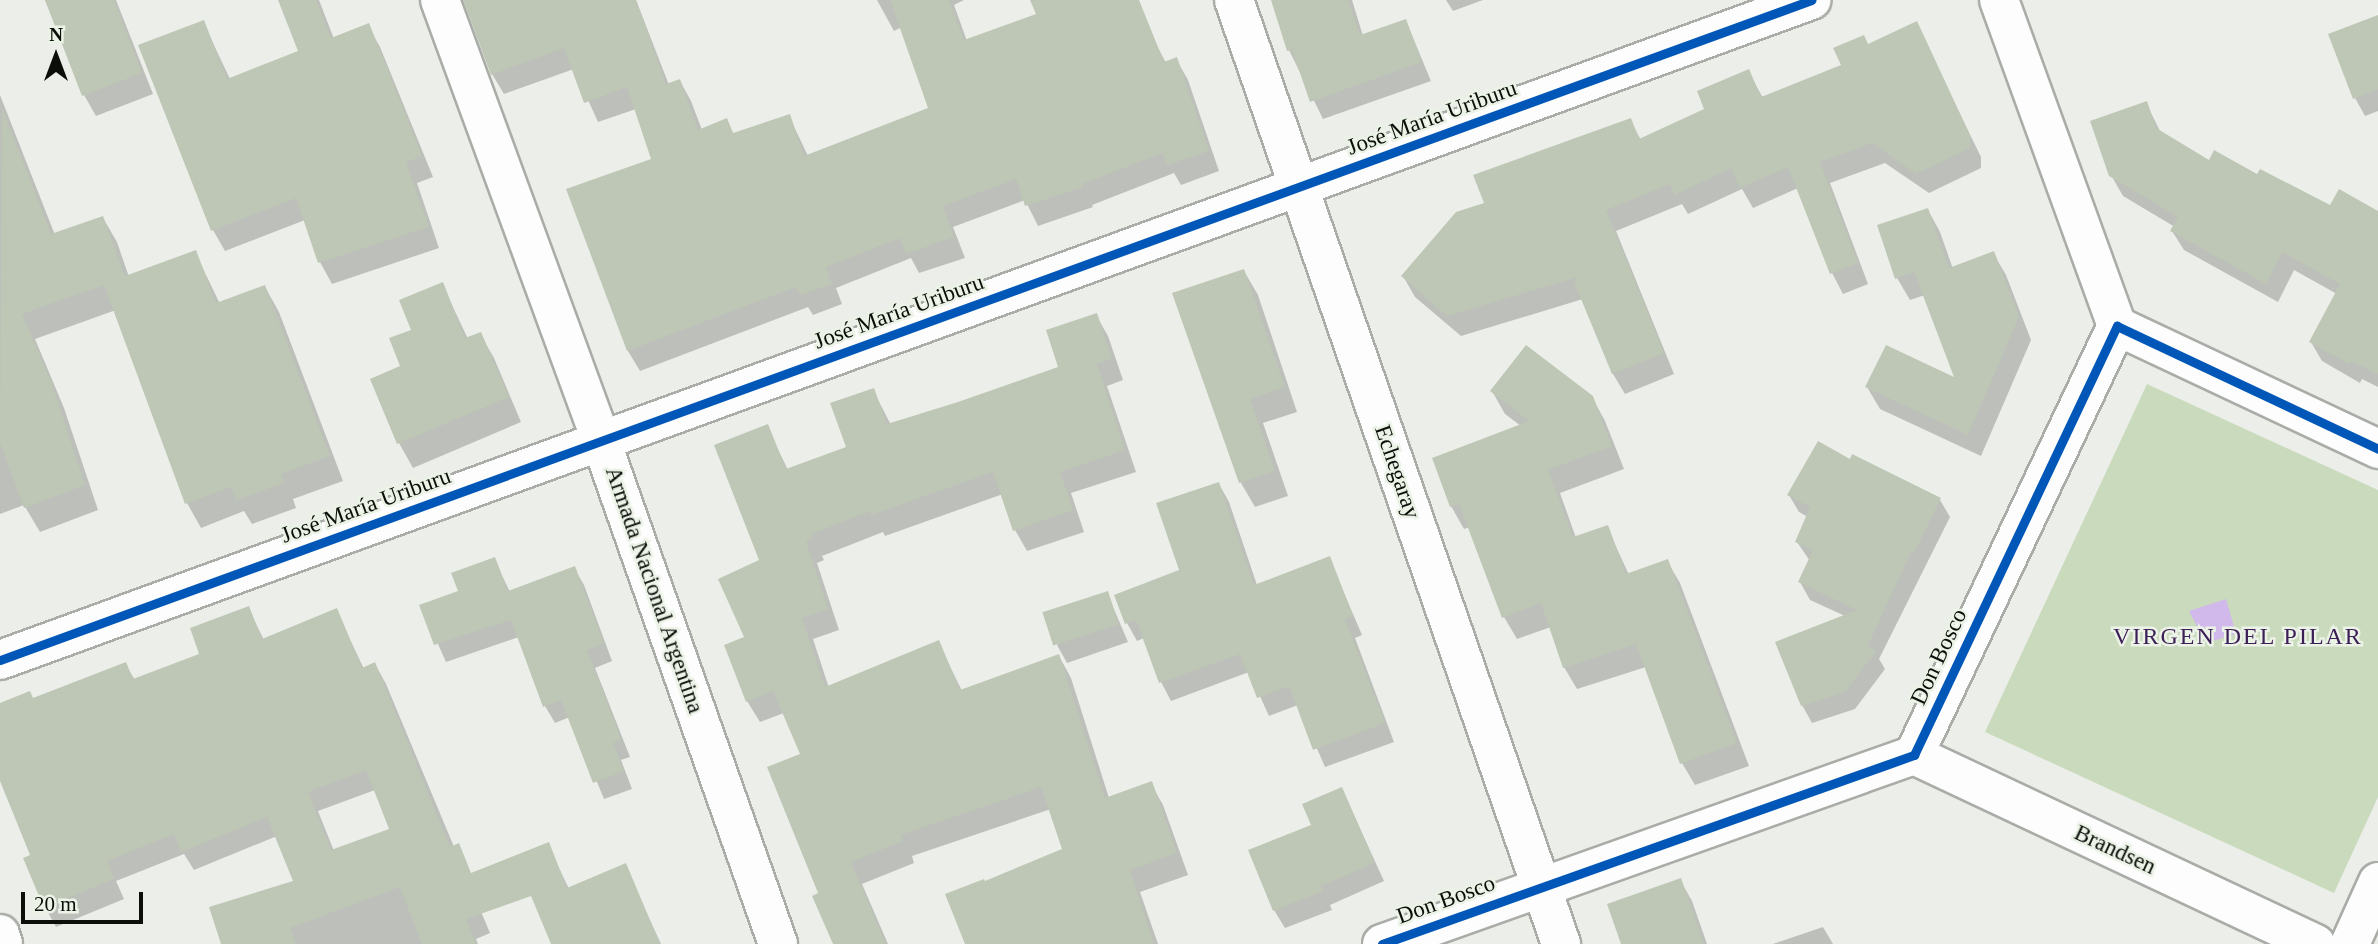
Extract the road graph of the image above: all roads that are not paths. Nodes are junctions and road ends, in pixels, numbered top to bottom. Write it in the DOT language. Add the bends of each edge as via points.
graph roads {
  1 [pos="440,0"];
  2 [pos="1234,0"];
  3 [pos="1811,0"];
  4 [pos="1999,0"];
  5 [pos="1298,187"];
  6 [pos="2117,326"];
  7 [pos="601,441"];
  8 [pos="2378,449"];
  9 [pos="0,660"];
  10 [pos="1914,755"];
  11 [pos="2378,881"];
  12 [pos="1540,886"];
  13 [pos="0,934"];
  14 [pos="4,944"];
  15 [pos="779,944"];
  16 [pos="1382,944"];
  17 [pos="1561,944"];
  18 [pos="2316,944"];
  19 [pos="2350,944"];
  1 -- 7 [label="street, Armada Nacional Argentina"];
  2 -- 5 [label="street, Echegaray"];
  3 -- 5 [label="street, José María Uriburu"];
  4 -- 6 [label="street"];
  5 -- 7 [label="street, José María Uriburu"];
  5 -- 12 [label="street, Echegaray"];
  6 -- 8 [label="street"];
  6 -- 10 [label="street, Don Bosco"];
  7 -- 9 [label="street, José María Uriburu"];
  7 -- 15 [label="street, Armada Nacional Argentina"];
  10 -- 12 [label="street, Don Bosco"];
  10 -- 18 [label="street, Brandsen"];
  11 -- 19 [label="street"];
  12 -- 16 [label="street, Don Bosco"];
  12 -- 17 [label="street, Echegaray"];
  13 -- 14 [label="street"];
}
